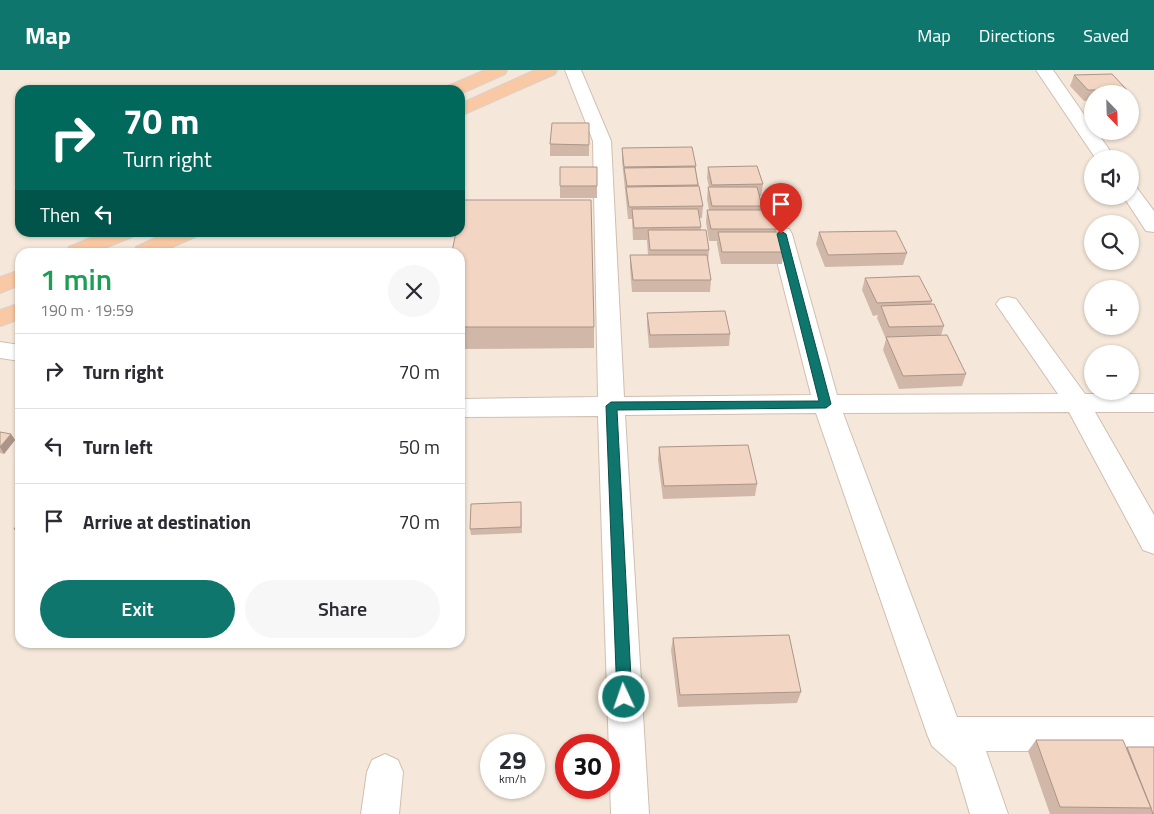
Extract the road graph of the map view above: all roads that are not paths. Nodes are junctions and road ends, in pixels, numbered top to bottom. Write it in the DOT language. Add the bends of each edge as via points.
graph roads {
  1 [pos="499,70"];
  2 [pos="549,70"];
  3 [pos="573,70"];
  4 [pos="1044,70"];
  5 [pos="465,85"];
  6 [pos="465,109"];
  7 [pos="1100,150"];
  8 [pos="1139,205"];
  9 [pos="1154,226"];
  10 [pos="781,234"];
  11 [pos="112,237"];
  12 [pos="176,237"];
  13 [pos="86,248"];
  14 [pos="153,248"];
  15 [pos="15,279"];
  16 [pos="0,286"];
  17 [pos="1008,304"];
  18 [pos="15,312"];
  19 [pos="0,319"];
  20 [pos="0,350"];
  21 [pos="15,352"];
  22 [pos="1077,403"];
  23 [pos="1154,403"];
  24 [pos="826,404"];
  25 [pos="611,406"];
  26 [pos="465,408"];
  27 [pos="1154,542"];
  28 [pos="945,734"];
  29 [pos="1154,734"];
  30 [pos="385,772"];
  31 [pos="380,814"];
  32 [pos="630,814"];
  33 [pos="989,814"];
  1 -- 5 [label="highway"];
  2 -- 6 [label="highway"];
  3 -- 25 [label="street" via="602,142"];
  4 -- 7 [label="street"];
  8 -- 9 [label="street"];
  10 -- 24 [label="street"];
  11 -- 13 [label="highway"];
  12 -- 14 [label="highway"];
  15 -- 16 [label="highway"];
  17 -- 22 [label="street"];
  18 -- 19 [label="highway"];
  20 -- 21 [label="street"];
  22 -- 23 [label="street"];
  22 -- 24 [label="street"];
  22 -- 27 [label="street"];
  24 -- 25 [label="street"];
  24 -- 28 [label="street"];
  25 -- 26 [label="street"];
  25 -- 32 [label="street"];
  28 -- 29 [label="street"];
  28 -- 33 [label="street" via="971,757"];
  30 -- 31 [label="street"];
}
